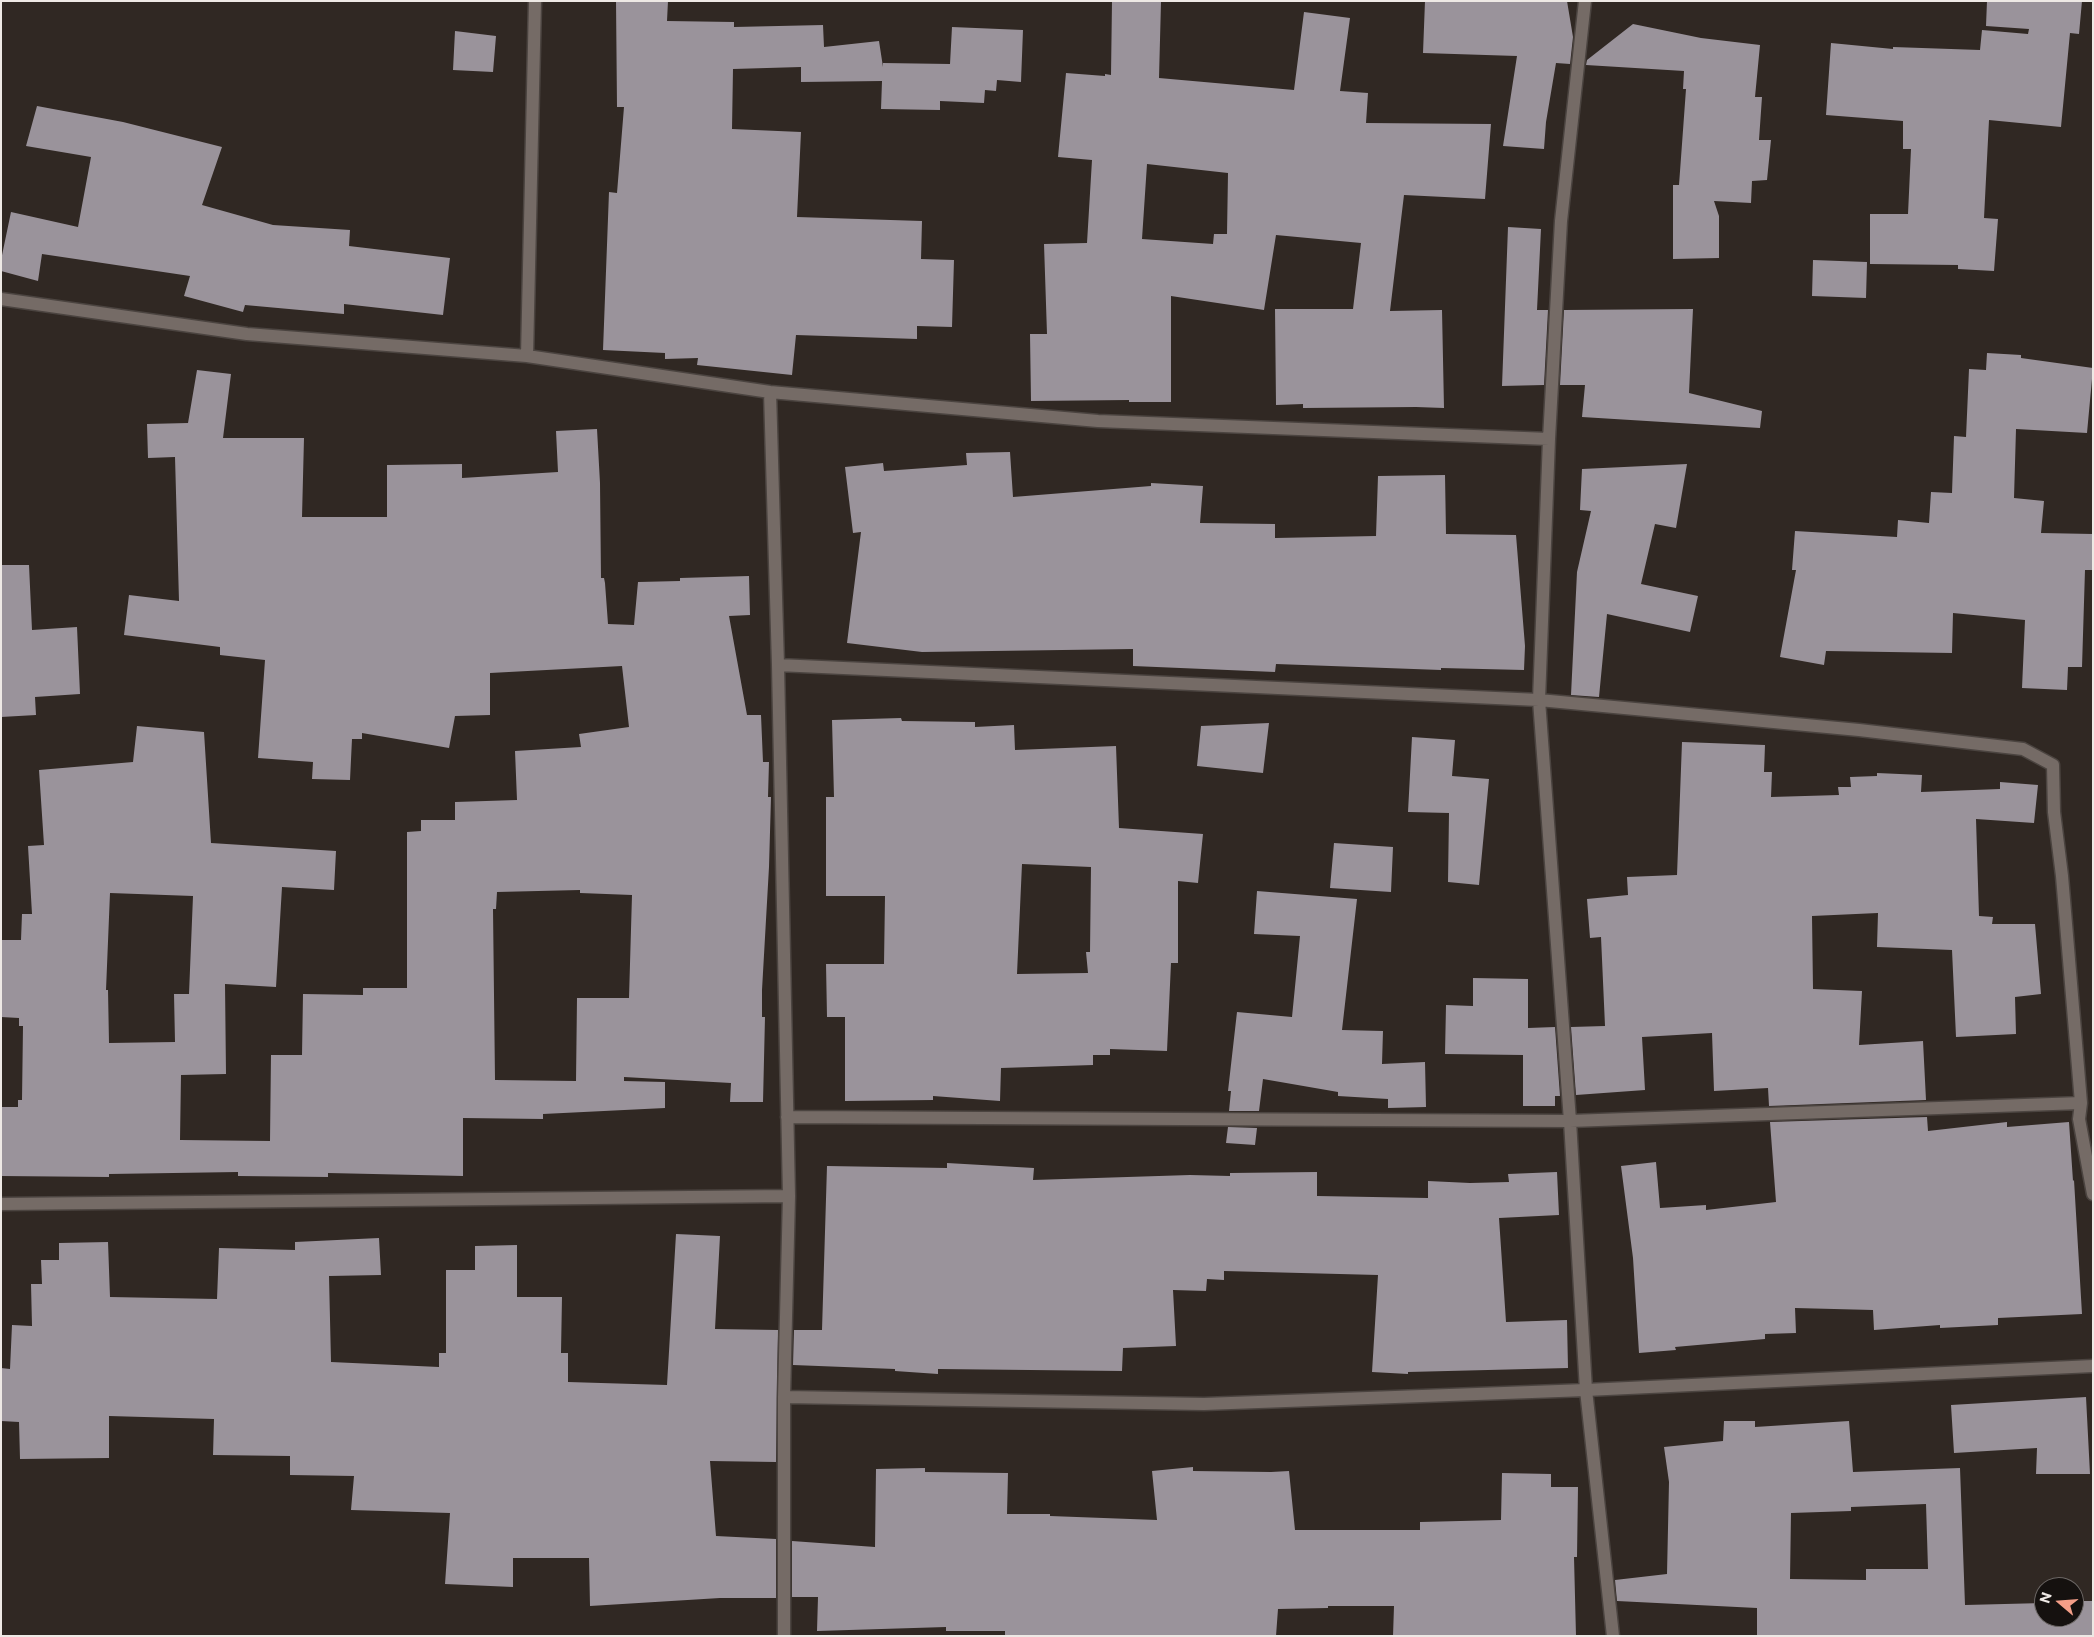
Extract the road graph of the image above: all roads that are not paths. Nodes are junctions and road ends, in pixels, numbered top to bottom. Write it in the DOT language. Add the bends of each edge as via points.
graph roads {
  1 [pos="535,1"];
  2 [pos="1585,1"];
  3 [pos="1,299"];
  4 [pos="527,356"];
  5 [pos="770,392"];
  6 [pos="1549,439"];
  7 [pos="778,665"];
  8 [pos="1540,700"];
  9 [pos="2081,1103"];
  10 [pos="787,1117"];
  11 [pos="1570,1121"];
  12 [pos="2093,1194"];
  13 [pos="789,1196"];
  14 [pos="1,1204"];
  15 [pos="2093,1366"];
  16 [pos="1586,1390"];
  17 [pos="784,1397"];
  18 [pos="784,1636"];
  19 [pos="1613,1636"];
  1 -- 4 [label="street"];
  2 -- 6 [label="street" via="1561,221"];
  3 -- 4 [label="street" via="247,334"];
  4 -- 5 [label="street"];
  5 -- 6 [label="street" via="1098,421"];
  5 -- 7 [label="street"];
  6 -- 8 [label="street"];
  7 -- 8 [label="street"];
  7 -- 10 [label="street"];
  8 -- 9 [label="street" via="1859,730 2023,750 2053,765 2054,812"];
  8 -- 11 [label="street"];
  9 -- 11 [label="street"];
  9 -- 12 [label="street" via="2079,1119"];
  10 -- 11 [label="street"];
  10 -- 13 [label="street"];
  11 -- 16 [label="street"];
  13 -- 14 [label="street"];
  13 -- 17 [label="street"];
  15 -- 16 [label="street"];
  16 -- 17 [label="street" via="1204,1404"];
  16 -- 19 [label="street"];
  17 -- 18 [label="street"];
}
